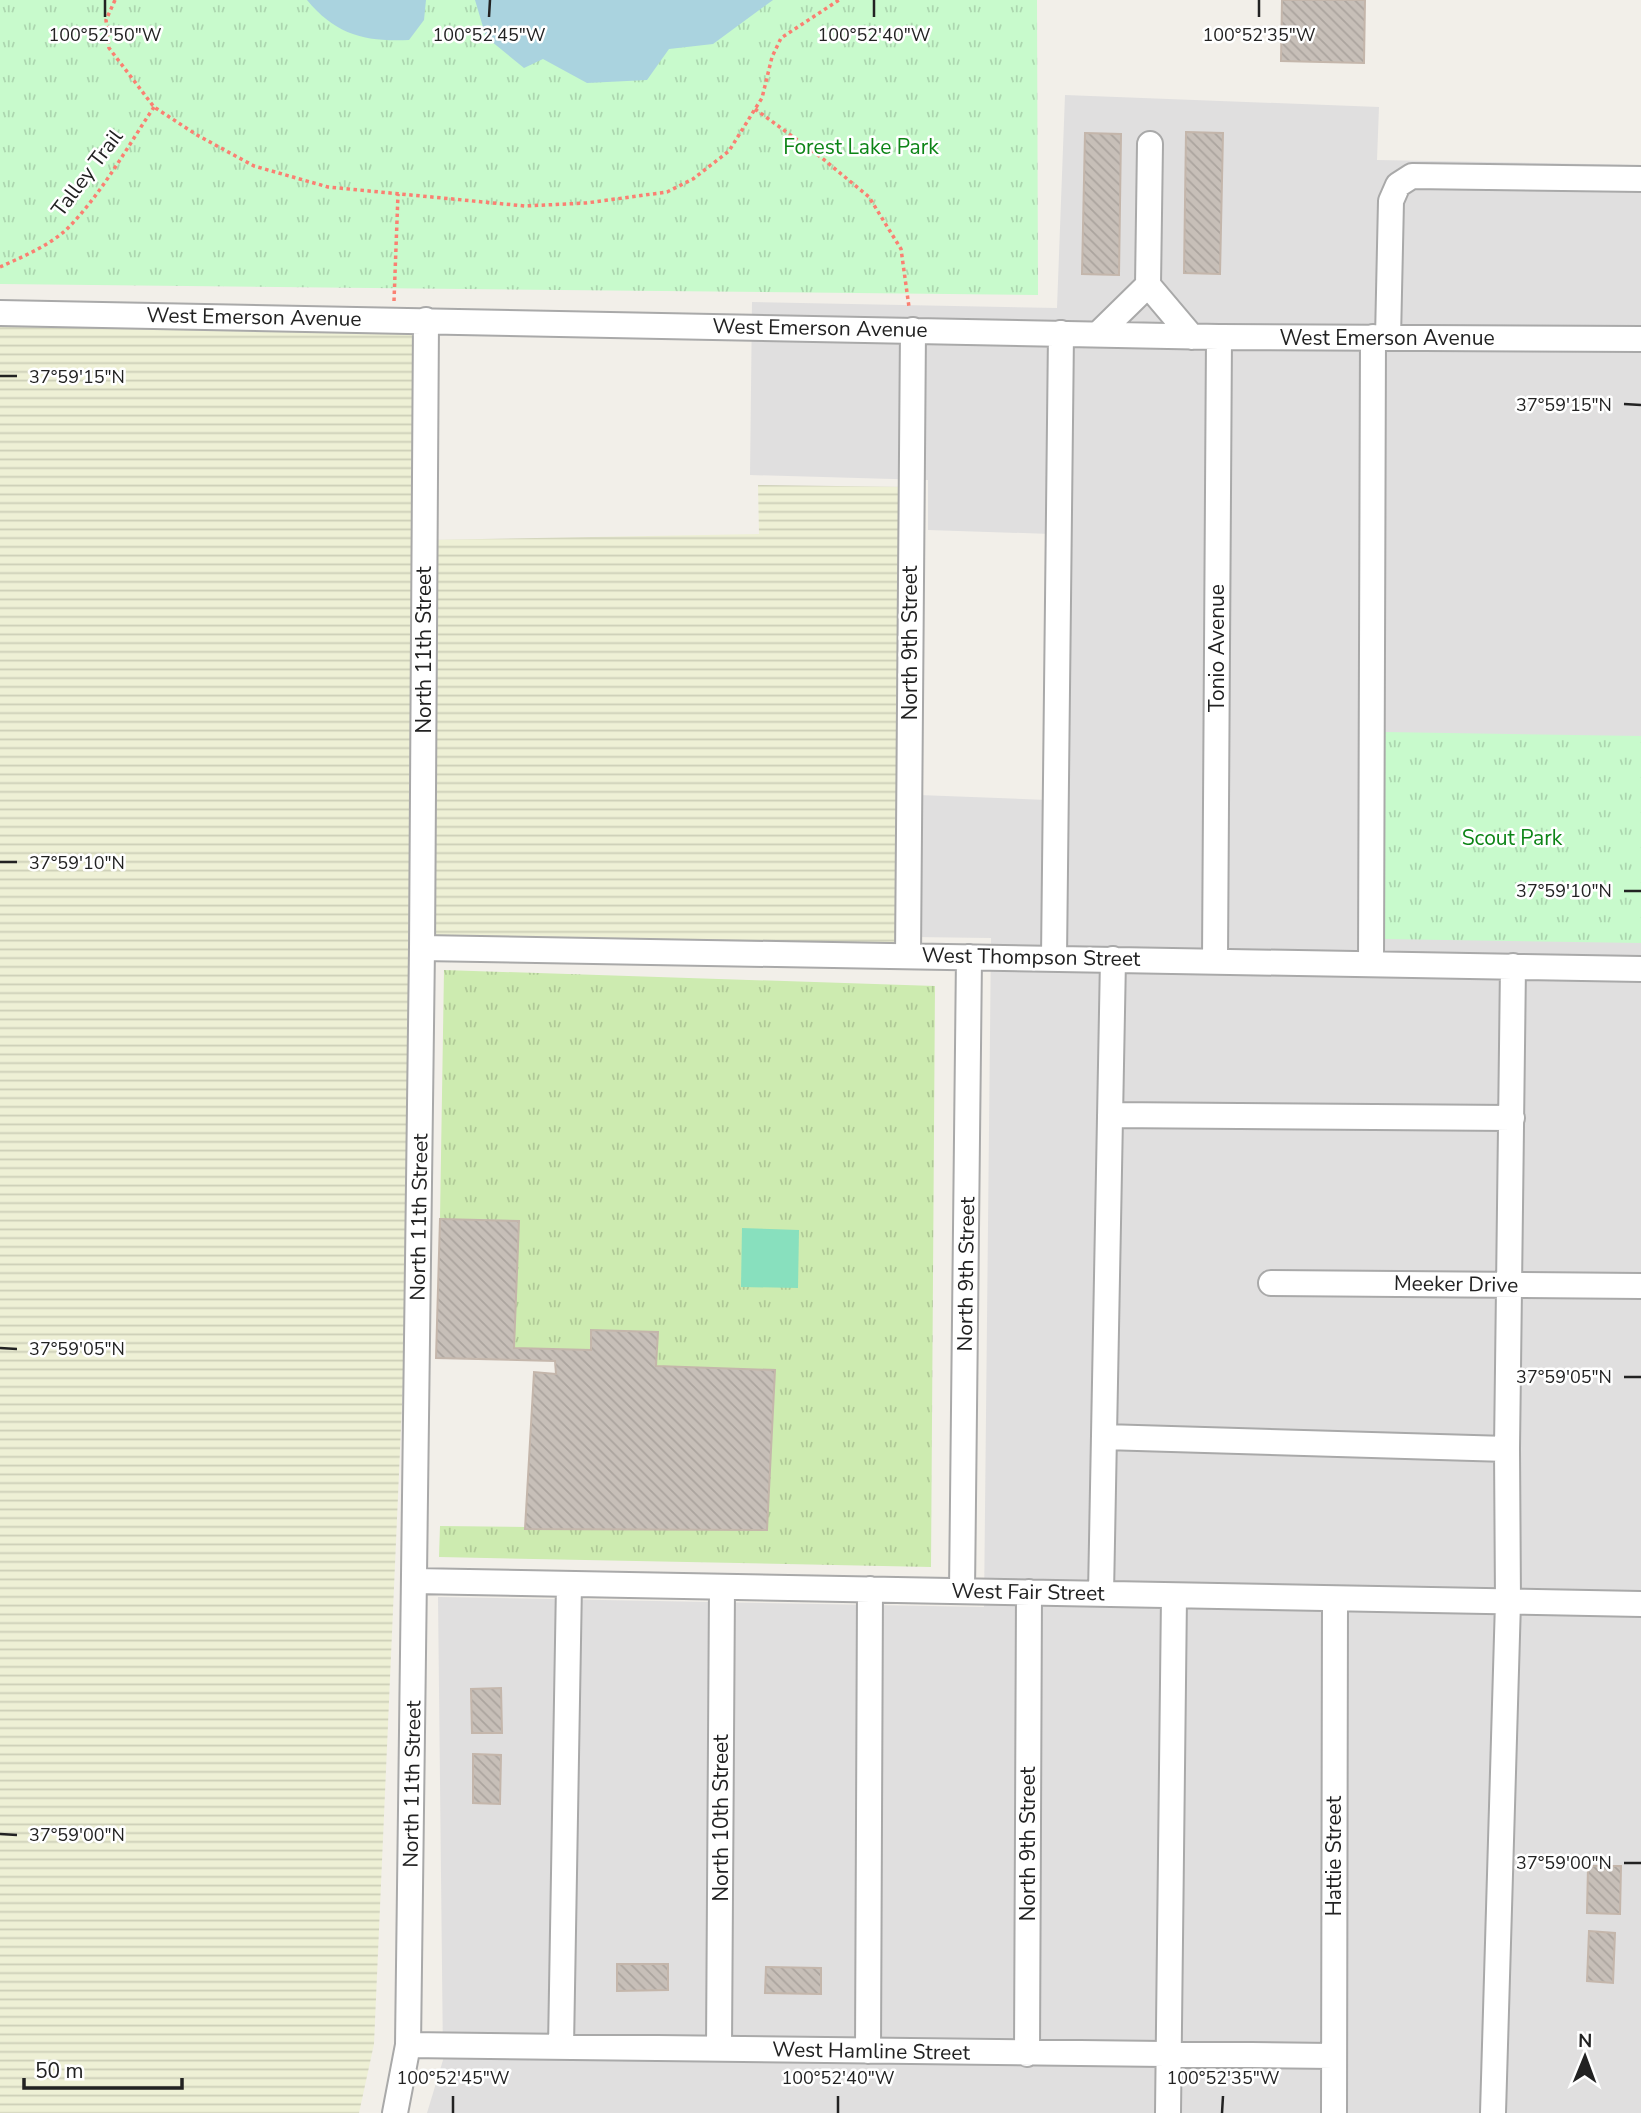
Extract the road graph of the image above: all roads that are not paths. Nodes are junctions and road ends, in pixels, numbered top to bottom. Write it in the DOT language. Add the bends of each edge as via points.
graph roads {
  1 [pos="1150,144"];
  2 [pos="1641,179"];
  3 [pos="1148,285"];
  4 [pos="0,313"];
  5 [pos="426,320"];
  6 [pos="913,330"];
  7 [pos="1061,333"];
  8 [pos="1098,334"];
  9 [pos="1192,337"];
  10 [pos="1219,337"];
  11 [pos="1380,338"];
  12 [pos="1641,339"];
  13 [pos="422,948"];
  14 [pos="908,956"];
  15 [pos="969,957"];
  16 [pos="1054,958"];
  17 [pos="1113,959"];
  18 [pos="1215,960"];
  19 [pos="1370,964"];
  20 [pos="1513,966"];
  21 [pos="1641,969"];
  22 [pos="1110,1115"];
  23 [pos="1511,1118"];
  24 [pos="1271,1283"];
  25 [pos="1510,1285"];
  26 [pos="1641,1286"];
  27 [pos="1104,1437"];
  28 [pos="1507,1449"];
  29 [pos="414,1581"];
  30 [pos="569,1584"];
  31 [pos="722,1587"];
  32 [pos="870,1589"];
  33 [pos="962,1591"];
  34 [pos="1029,1592"];
  35 [pos="1101,1594"];
  36 [pos="1174,1595"];
  37 [pos="1335,1599"];
  38 [pos="1508,1602"];
  39 [pos="1641,1604"];
  40 [pos="408,2045"];
  41 [pos="561,2047"];
  42 [pos="719,2048"];
  43 [pos="868,2051"];
  44 [pos="1027,2054"];
  45 [pos="1170,2055"];
  46 [pos="1333,2056"];
  47 [pos="395,2113"];
  48 [pos="1168,2113"];
  49 [pos="1334,2113"];
  50 [pos="1493,2113"];
  1 -- 3 [label="street"];
  2 -- 11 [label="street" via="1412,176 1398,185 1391,201"];
  3 -- 8 [label="street"];
  3 -- 9 [label="street"];
  4 -- 5 [label="street, West Emerson Avenue"];
  5 -- 6 [label="street, West Emerson Avenue"];
  5 -- 13 [label="street, North 11th Street"];
  6 -- 7 [label="street, West Emerson Avenue"];
  6 -- 14 [label="street, North 9th Street"];
  7 -- 8 [label="street, West Emerson Avenue"];
  7 -- 16 [label="street"];
  8 -- 9 [label="street, West Emerson Avenue"];
  9 -- 10 [label="street, West Emerson Avenue"];
  10 -- 11 [label="street, West Emerson Avenue"];
  10 -- 18 [label="street, Tonio Avenue"];
  11 -- 12 [label="street, West Emerson Avenue"];
  11 -- 19 [label="street"];
  13 -- 14 [label="street, West Thompson Street"];
  13 -- 29 [label="street, North 11th Street"];
  14 -- 15 [label="street, West Thompson Street"];
  15 -- 16 [label="street, West Thompson Street"];
  15 -- 33 [label="street, North 9th Street"];
  16 -- 17 [label="street, West Thompson Street"];
  17 -- 18 [label="street, West Thompson Street"];
  17 -- 22 [label="street"];
  18 -- 19 [label="street, West Thompson Street"];
  19 -- 20 [label="street, West Thompson Street"];
  20 -- 21 [label="street, West Thompson Street"];
  20 -- 23 [label="street"];
  22 -- 23 [label="street"];
  22 -- 27 [label="street"];
  23 -- 25 [label="street"];
  24 -- 25 [label="street, Meeker Drive"];
  25 -- 26 [label="street, Meeker Drive"];
  25 -- 28 [label="street"];
  27 -- 28 [label="street"];
  27 -- 35 [label="street"];
  28 -- 38 [label="street"];
  29 -- 30 [label="street, West Fair Street"];
  29 -- 40 [label="street, North 11th Street"];
  30 -- 31 [label="street, West Fair Street"];
  30 -- 41 [label="street"];
  31 -- 32 [label="street, West Fair Street"];
  31 -- 42 [label="street, North 10th Street"];
  32 -- 33 [label="street, West Fair Street"];
  32 -- 43 [label="street"];
  33 -- 34 [label="street, West Fair Street"];
  34 -- 35 [label="street, West Fair Street"];
  34 -- 44 [label="street, North 9th Street"];
  35 -- 36 [label="street, West Fair Street"];
  36 -- 37 [label="street, West Fair Street"];
  36 -- 45 [label="street"];
  37 -- 38 [label="street, West Fair Street"];
  37 -- 46 [label="street, Hattie Street"];
  38 -- 39 [label="street, West Fair Street"];
  38 -- 50 [label="street"];
  40 -- 41 [label="street, West Hamline Street"];
  40 -- 47 [label="street, North 11th Street"];
  41 -- 42 [label="street, West Hamline Street"];
  42 -- 43 [label="street, West Hamline Street"];
  43 -- 44 [label="street, West Hamline Street"];
  44 -- 45 [label="street, West Hamline Street"];
  45 -- 46 [label="street, West Hamline Street"];
  45 -- 48 [label="street"];
  46 -- 49 [label="street, Hattie Street"];
}
